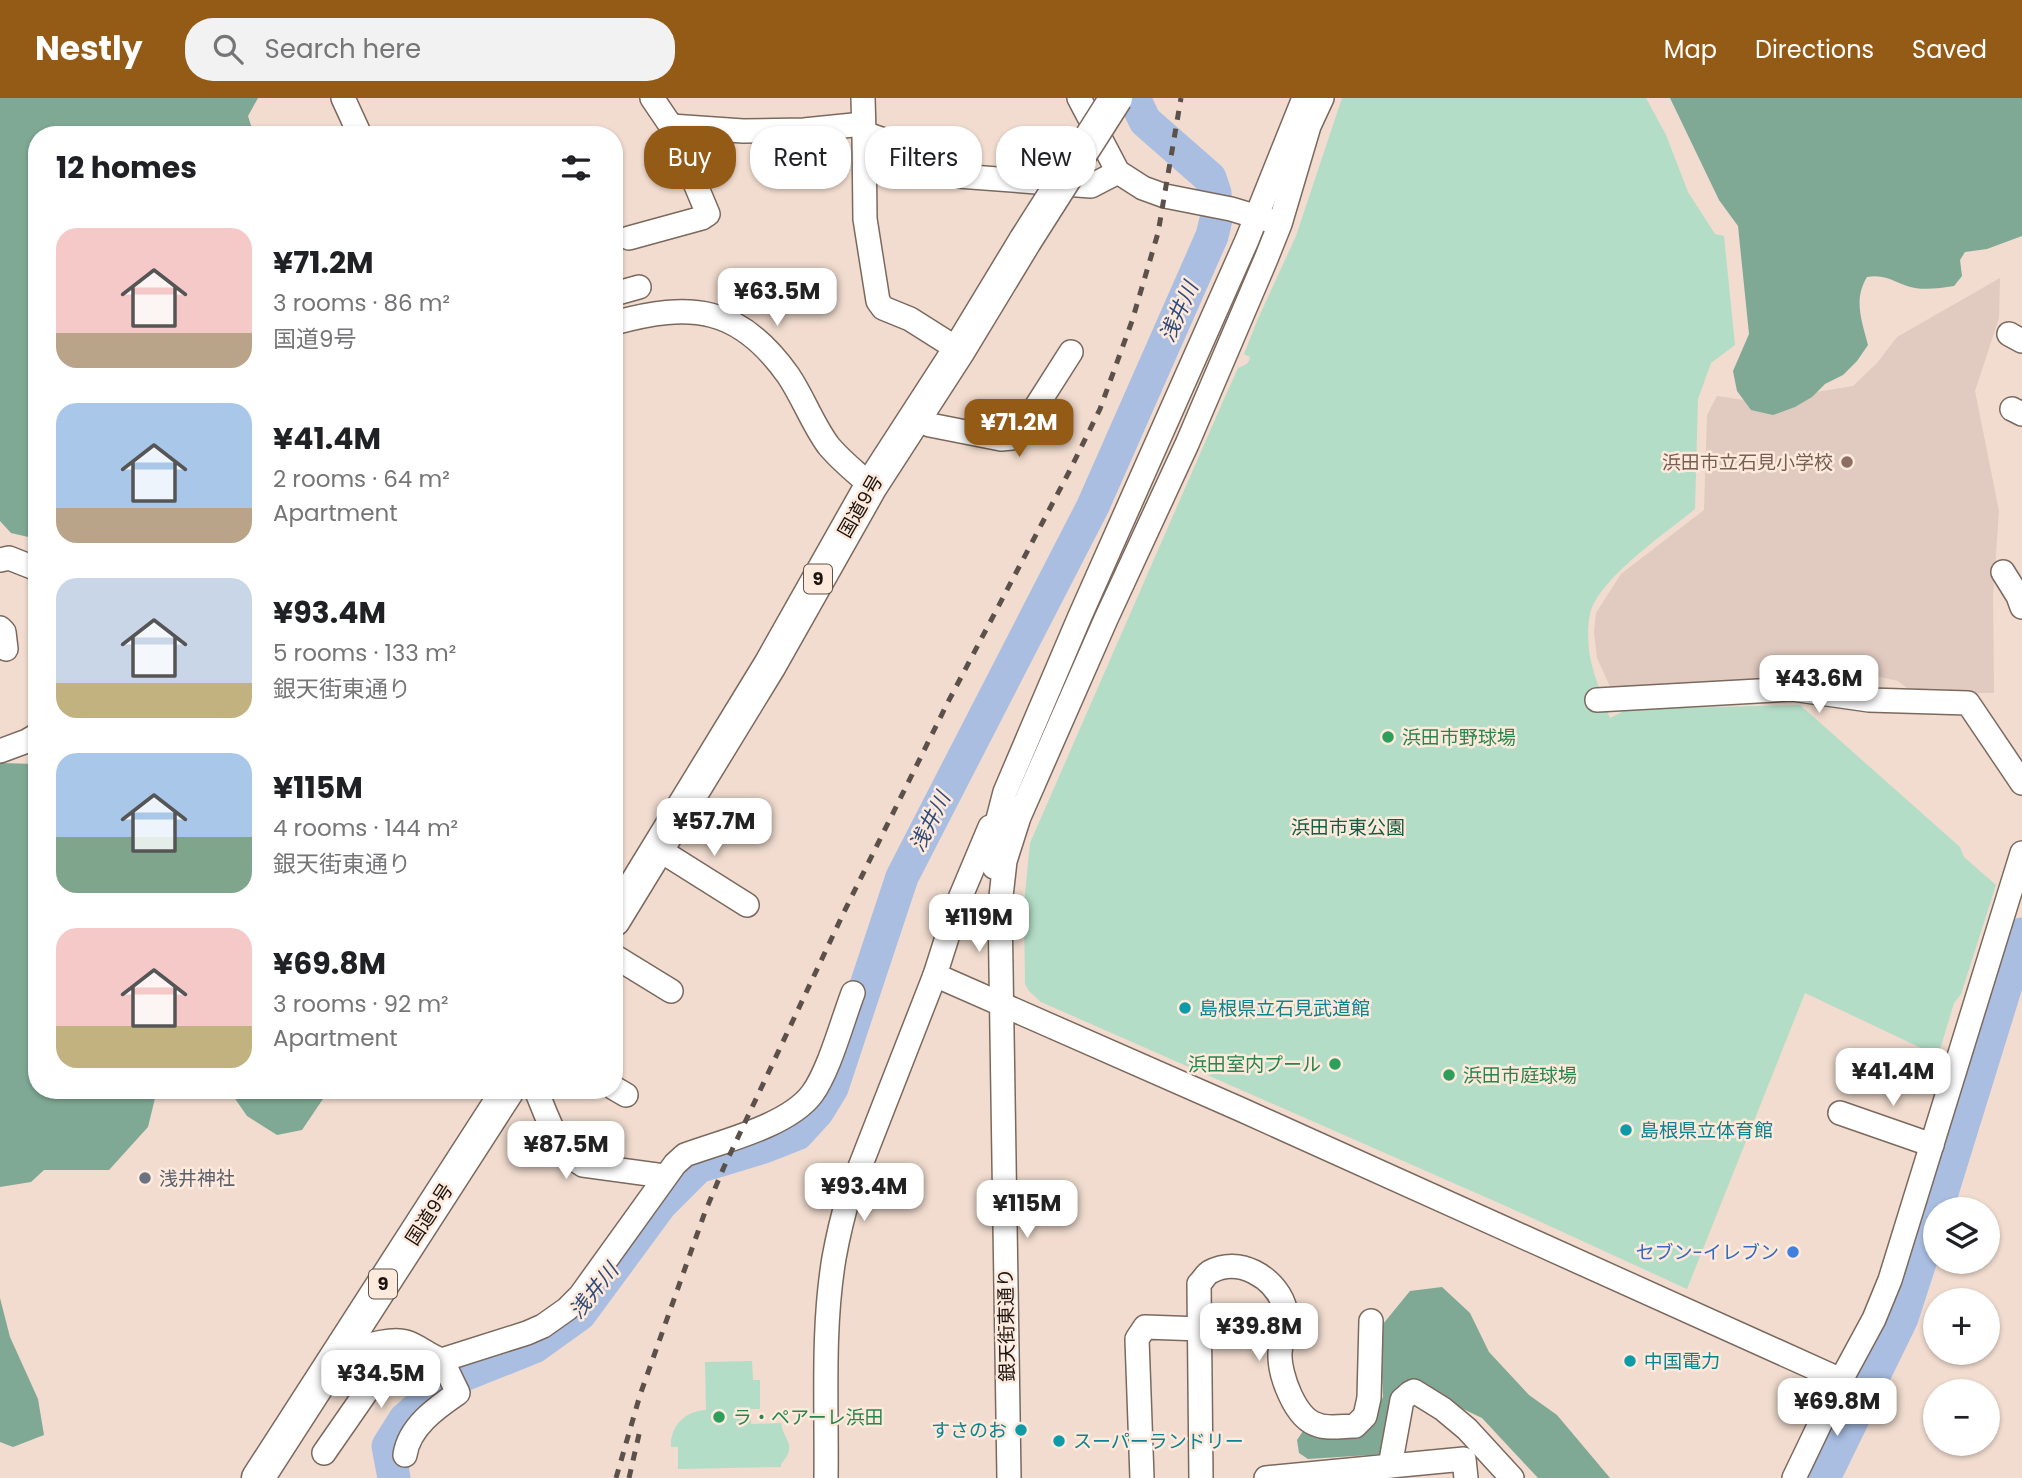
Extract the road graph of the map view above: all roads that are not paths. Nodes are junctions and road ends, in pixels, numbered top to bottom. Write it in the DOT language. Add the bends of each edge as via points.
graph roads {
  1 [pos="343,98"];
  2 [pos="652,98"];
  3 [pos="863,98"];
  4 [pos="1079,98"];
  5 [pos="1116,98"];
  6 [pos="1304,98"];
  7 [pos="1322,98"];
  8 [pos="356,126"];
  9 [pos="671,126"];
  10 [pos="864,129"];
  11 [pos="736,131"];
  12 [pos="1118,172"];
  13 [pos="697,189"];
  14 [pos="1257,216"];
  15 [pos="1280,224"];
  16 [pos="629,238"];
  17 [pos="639,287"];
  18 [pos="623,291"];
  19 [pos="623,321"];
  20 [pos="959,349"];
  21 [pos="1071,352"];
  22 [pos="916,416"];
  23 [pos="871,486"];
  24 [pos="0,560"];
  25 [pos="28,565"];
  26 [pos="2003,572"];
  27 [pos="2022,607"];
  28 [pos="1597,700"];
  29 [pos="28,740"];
  30 [pos="0,751"];
  31 [pos="2022,783"];
  32 [pos="1005,792"];
  33 [pos="657,849"];
  34 [pos="2022,853"];
  35 [pos="623,905"];
  36 [pos="747,905"];
  37 [pos="1000,905"];
  38 [pos="2014,913"];
  39 [pos="623,962"];
  40 [pos="935,975"];
  41 [pos="671,991"];
  42 [pos="853,993"];
  43 [pos="1001,1003"];
  44 [pos="508,1099"];
  45 [pos="521,1099"];
  46 [pos="1840,1113"];
  47 [pos="1932,1145"];
  48 [pos="664,1176"];
  49 [pos="1371,1321"];
  50 [pos="1201,1329"];
  51 [pos="401,1342"];
  52 [pos="339,1353"];
  53 [pos="448,1372"];
  54 [pos="1840,1380"];
  55 [pos="324,1453"];
  56 [pos="405,1455"];
  57 [pos="1491,1456"];
  58 [pos="1390,1466"];
  59 [pos="1465,1468"];
  60 [pos="1333,1475"];
  61 [pos="258,1478"];
  62 [pos="827,1478"];
  63 [pos="1009,1478"];
  64 [pos="1142,1478"];
  65 [pos="1201,1478"];
  66 [pos="1266,1478"];
  67 [pos="1512,1478"];
  68 [pos="1794,1478"];
  1 -- 8 [label="street"];
  2 -- 9 [label="street"];
  3 -- 10 [label="street"];
  4 -- 12 [label="street"];
  5 -- 20 [label="highway, 国道9号 / 9, bridge"];
  6 -- 14 [label="street"];
  7 -- 15 [label="street"];
  10 -- 11 [label="street"];
  10 -- 12 [label="street" via="958,176 1091,186"];
  10 -- 20 [label="street" via="865,219 878,300 883,308"];
  12 -- 14 [label="street" via="1165,196"];
  13 -- 16 [label="street" via="708,214"];
  14 -- 15 [label="street"];
  14 -- 32 [label="street"];
  15 -- 37 [label="street" via="1187,444 1019,817 1005,861"];
  17 -- 18 [label="street"];
  19 -- 23 [label="street" via="683,311 715,315 740,327 765,346 829,445"];
  20 -- 22 [label="highway, 国道9号 / 9"];
  21 -- 22 [label="street" via="1012,438 930,425"];
  22 -- 23 [label="highway, 国道9号 / 9"];
  23 -- 33 [label="highway, 国道9号 / 9" via="770,665"];
  24 -- 25 [label="street" via="9,558"];
  26 -- 27 [label="street"];
  28 -- 31 [label="street" via="1792,689 1869,700 1968,703"];
  29 -- 30 [label="street"];
  32 -- 37 [label="street" via="994,869"];
  32 -- 40 [label="street" via="958,903"];
  33 -- 35 [label="highway, 国道9号 / 9"];
  33 -- 36 [label="street"];
  34 -- 38 [label="street"];
  37 -- 43 [label="street, 銀天街東通り"];
  38 -- 47 [label="street" via="1962,1044"];
  39 -- 41 [label="street"];
  40 -- 43 [label="street"];
  40 -- 62 [label="street" via="840,1227 827,1322"];
  42 -- 48 [label="street" via="822,1077 796,1111 685,1155"];
  43 -- 54 [label="street"];
  43 -- 63 [label="street, 銀天街東通り"];
  44 -- 52 [label="highway, 国道9号 / 9"];
  45 -- 48 [label="street" via="583,1165"];
  46 -- 47 [label="street"];
  47 -- 54 [label="street" via="1890,1280 1874,1320"];
  48 -- 53 [label="street" via="567,1309 543,1326"];
  49 -- 50 [label="street" via="1369,1398 1365,1416 1355,1426 1319,1426 1301,1412 1282,1373 1284,1307 1278,1292 1250,1269 1222,1268 1209,1272 1199,1284"];
  50 -- 64 [label="street" via="1145,1327 1136,1339"];
  50 -- 65 [label="street"];
  51 -- 52 [label="street"];
  51 -- 53 [label="street" via="432,1357"];
  51 -- 55 [label="street"];
  52 -- 61 [label="highway, 国道9号 / 9"];
  53 -- 56 [label="street" via="458,1393 427,1417 410,1438"];
  54 -- 68 [label="street"];
  57 -- 58 [label="street" via="1468,1429 1414,1391 1402,1400"];
  57 -- 59 [label="street"];
  57 -- 67 [label="street"];
  58 -- 59 [label="street"];
  58 -- 60 [label="street"];
  60 -- 66 [label="street"];
}
